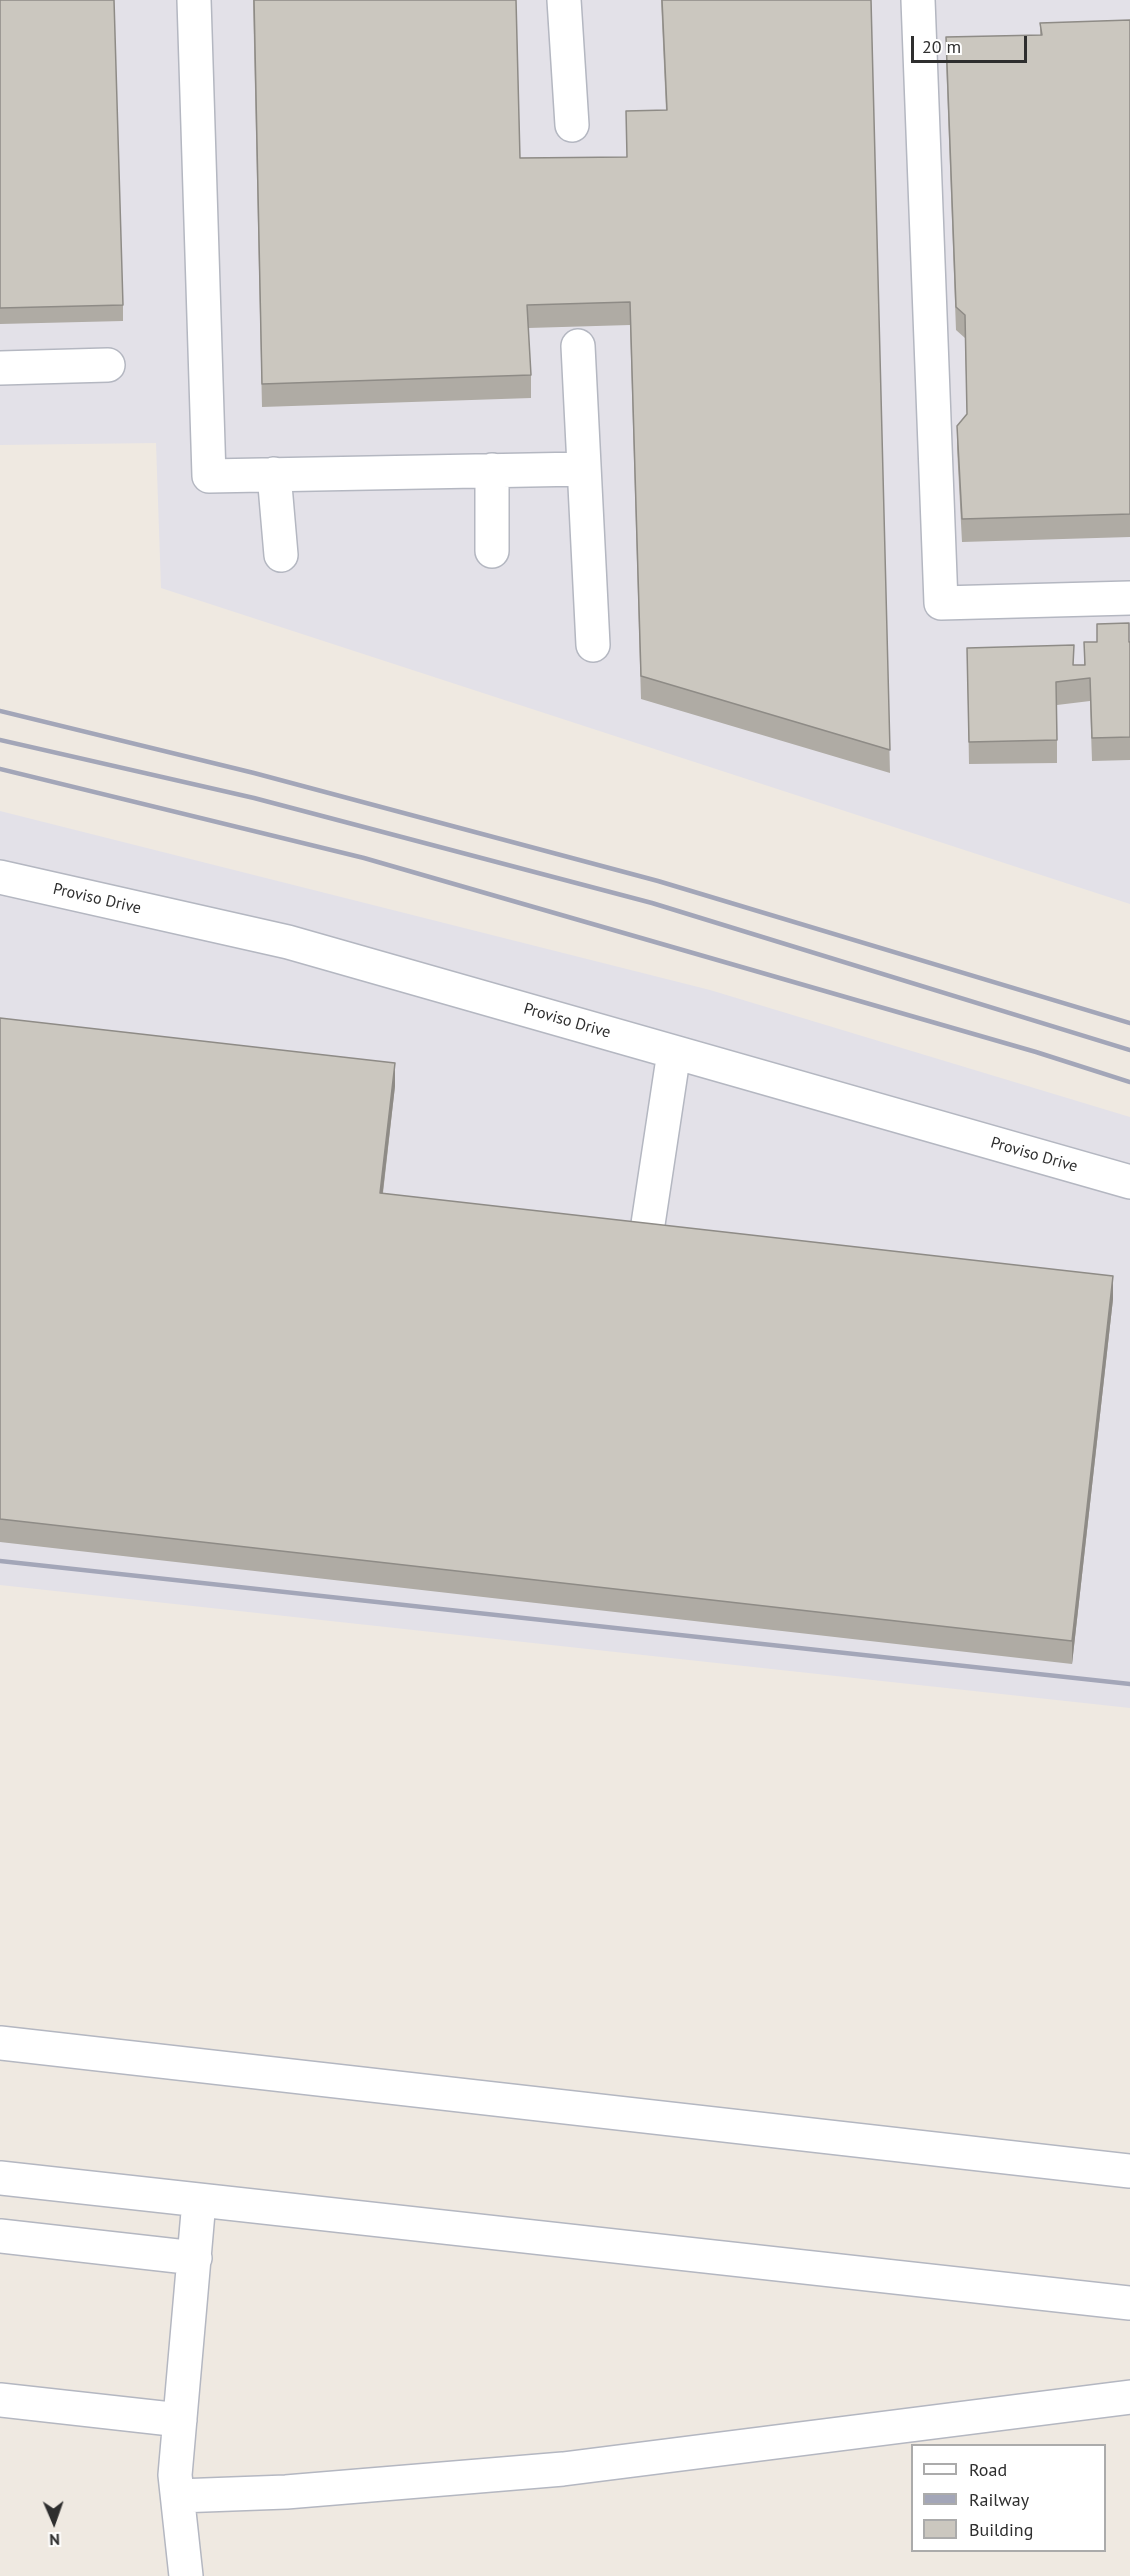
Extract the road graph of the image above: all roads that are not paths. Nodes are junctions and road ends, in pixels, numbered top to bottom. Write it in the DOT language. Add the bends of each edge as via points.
graph roads {
  1 [pos="194,0"];
  2 [pos="564,0"];
  3 [pos="918,0"];
  4 [pos="572,125"];
  5 [pos="578,346"];
  6 [pos="108,365"];
  7 [pos="0,368"];
  8 [pos="583,469"];
  9 [pos="492,470"];
  10 [pos="274,474"];
  11 [pos="492,551"];
  12 [pos="281,555"];
  13 [pos="1130,598"];
  14 [pos="593,645"];
  15 [pos="0,877"];
  16 [pos="674,1052"];
  17 [pos="1130,1182"];
  18 [pos="648,1224"];
  19 [pos="0,2043"];
  20 [pos="1130,2171"];
  21 [pos="0,2178"];
  22 [pos="199,2201"];
  23 [pos="0,2236"];
  24 [pos="195,2258"];
  25 [pos="1130,2303"];
  26 [pos="1130,2397"];
  27 [pos="0,2400"];
  28 [pos="180,2420"];
  29 [pos="178,2496"];
  30 [pos="186,2576"];
  1 -- 10 [label="street" via="209,476"];
  2 -- 4 [label="street"];
  3 -- 13 [label="street" via="941,603"];
  5 -- 8 [label="street"];
  6 -- 7 [label="street"];
  8 -- 9 [label="street"];
  8 -- 14 [label="street"];
  9 -- 10 [label="street"];
  9 -- 11 [label="street"];
  10 -- 12 [label="street"];
  15 -- 16 [label="street, Proviso Drive" via="288,942"];
  16 -- 17 [label="street, Proviso Drive"];
  16 -- 18 [label="street"];
  19 -- 20 [label="street"];
  21 -- 22 [label="street"];
  22 -- 24 [label="street"];
  22 -- 25 [label="street"];
  23 -- 24 [label="street"];
  24 -- 28 [label="street"];
  26 -- 29 [label="street" via="563,2469 286,2492"];
  27 -- 28 [label="street"];
  28 -- 29 [label="street" via="175,2475"];
  29 -- 30 [label="street"];
}
